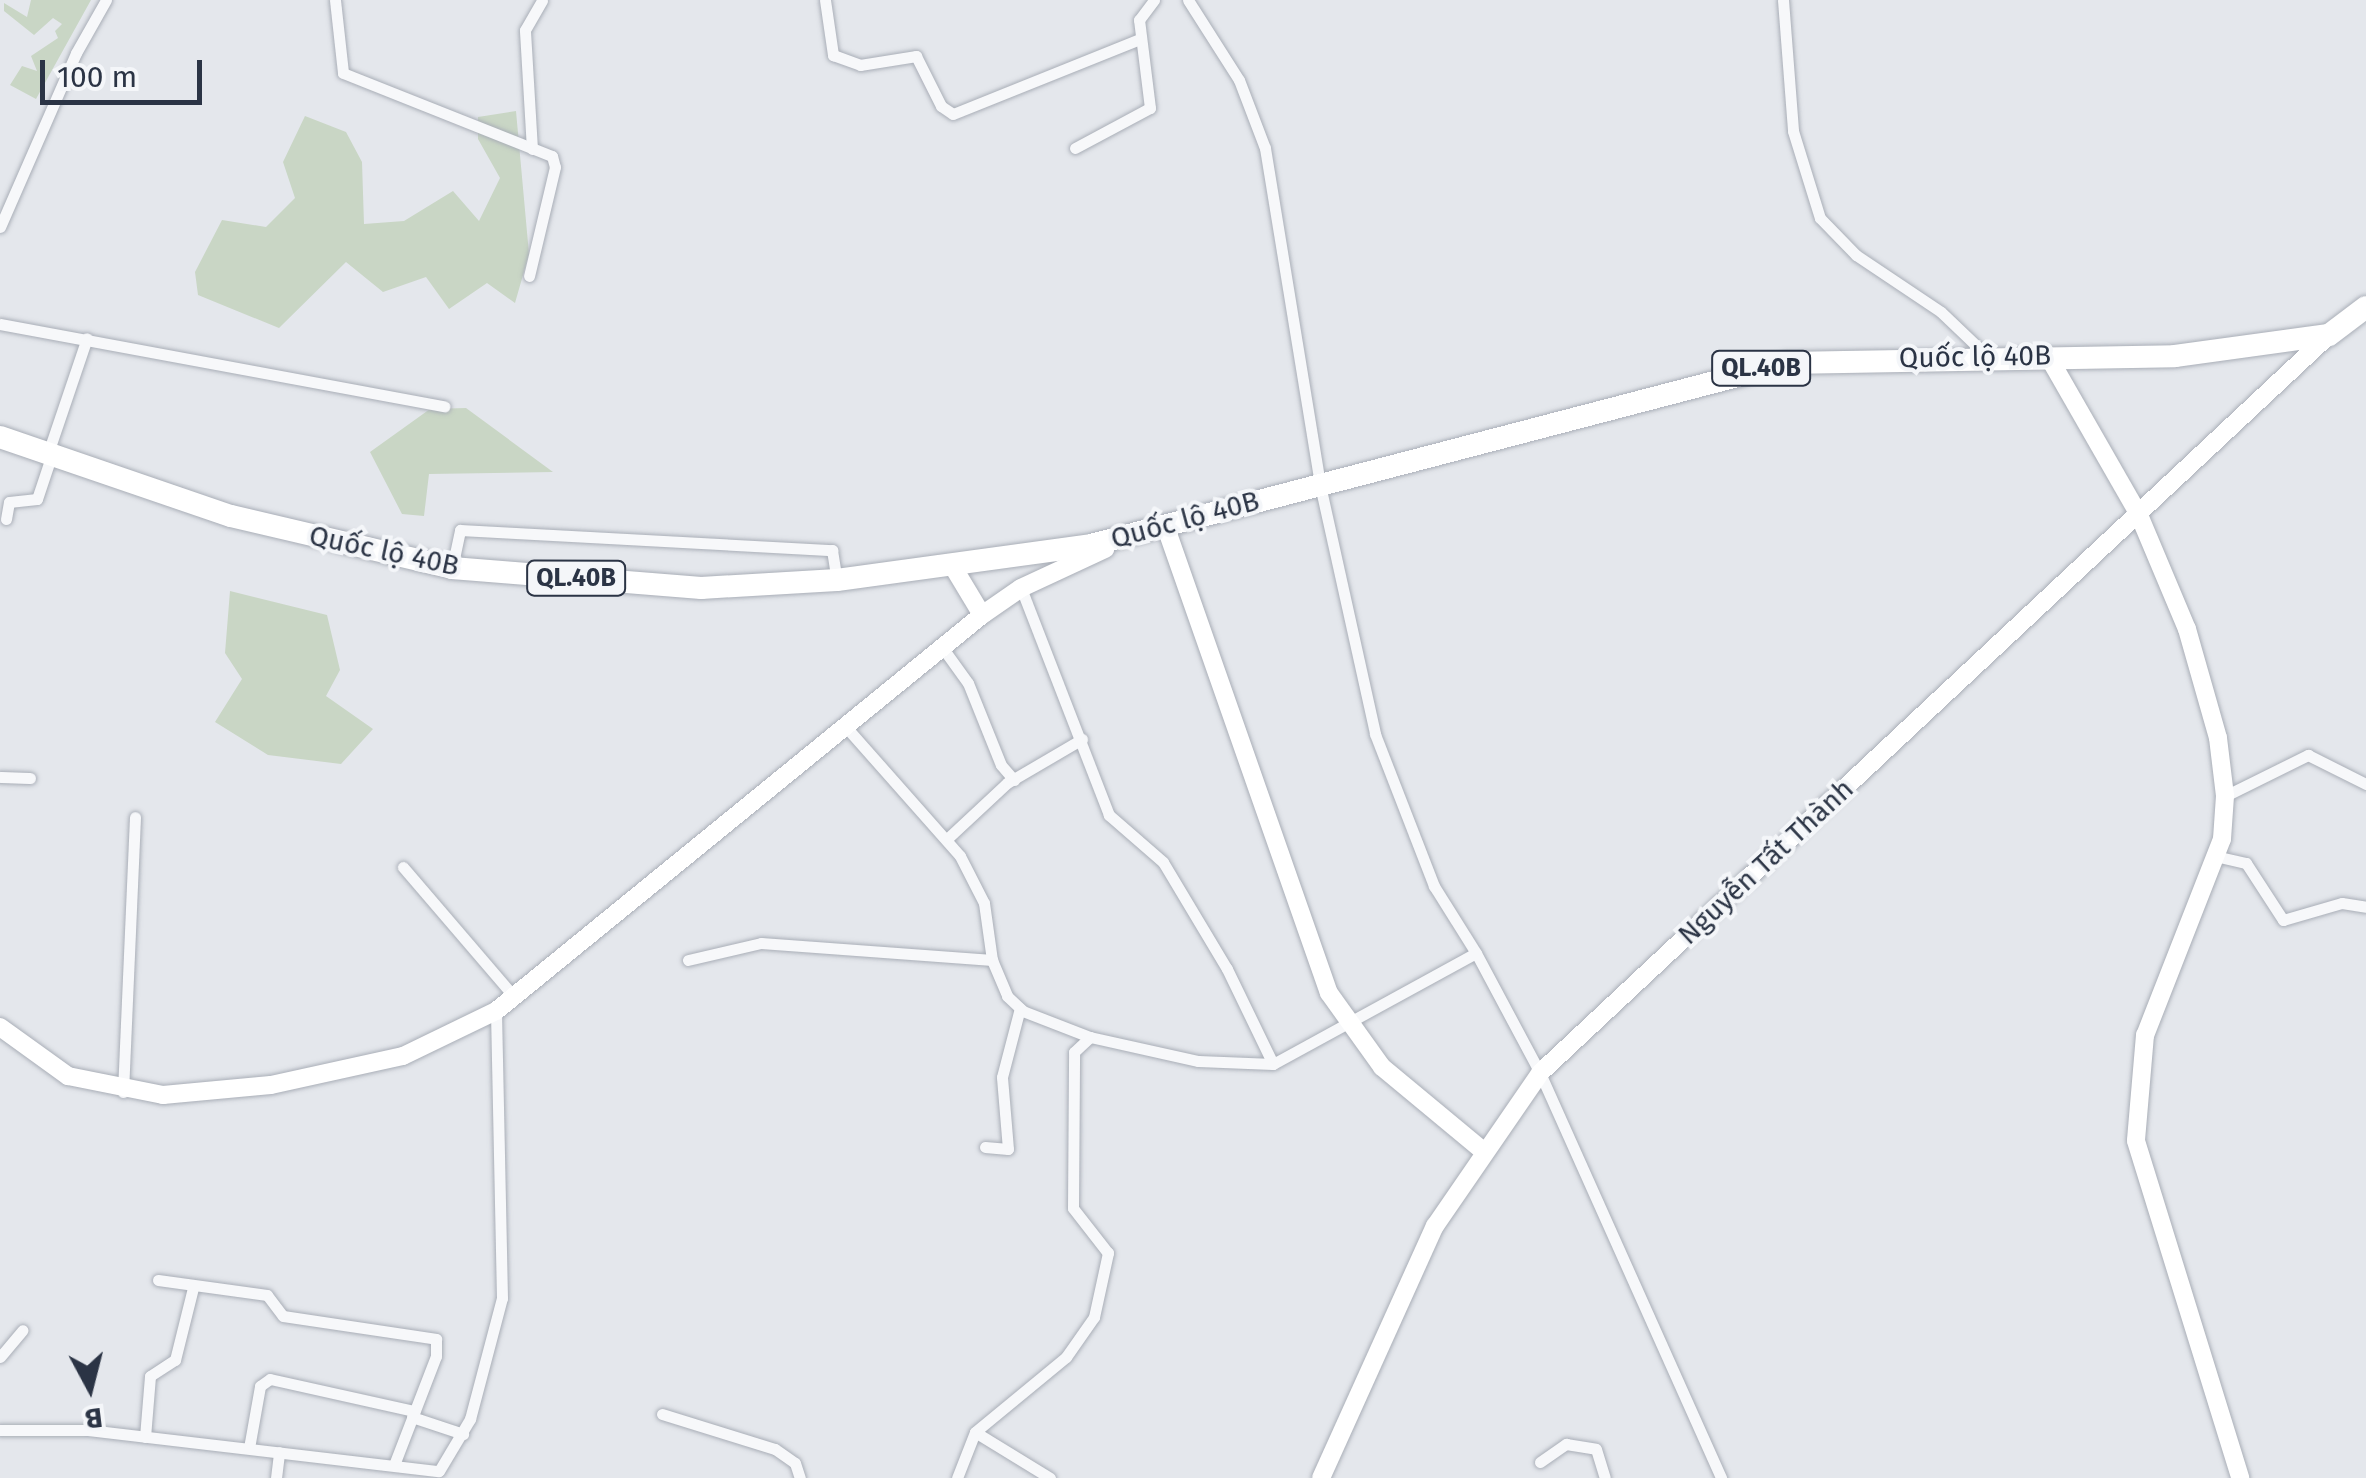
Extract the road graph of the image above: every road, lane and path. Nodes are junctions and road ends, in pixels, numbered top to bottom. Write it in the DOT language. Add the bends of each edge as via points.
graph roads {
  1 [pos="106,0"];
  2 [pos="335,0"];
  3 [pos="542,0"];
  4 [pos="825,0"];
  5 [pos="1154,0"];
  6 [pos="1188,0"];
  7 [pos="1782,0"];
  8 [pos="1140,38"];
  9 [pos="1075,148"];
  10 [pos="532,149"];
  11 [pos="0,227"];
  12 [pos="529,276"];
  13 [pos="2366,308"];
  14 [pos="0,324"];
  15 [pos="2328,335"];
  16 [pos="87,338"];
  17 [pos="1986,355"];
  18 [pos="2048,356"];
  19 [pos="444,406"];
  20 [pos="0,436"];
  21 [pos="50,454"];
  22 [pos="1320,485"];
  23 [pos="2139,515"];
  24 [pos="6,518"];
  25 [pos="1165,525"];
  26 [pos="952,565"];
  27 [pos="452,568"];
  28 [pos="837,580"];
  29 [pos="1021,588"];
  30 [pos="982,615"];
  31 [pos="942,646"];
  32 [pos="846,727"];
  33 [pos="1082,739"];
  34 [pos="0,777"];
  35 [pos="30,778"];
  36 [pos="1014,780"];
  37 [pos="2366,784"];
  38 [pos="2225,796"];
  39 [pos="135,817"];
  40 [pos="948,838"];
  41 [pos="2215,856"];
  42 [pos="403,867"];
  43 [pos="2366,907"];
  44 [pos="1476,953"];
  45 [pos="688,960"];
  46 [pos="992,960"];
  47 [pos="512,994"];
  48 [pos="1020,1008"];
  49 [pos="496,1010"];
  50 [pos="1350,1024"];
  51 [pos="0,1028"];
  52 [pos="1090,1038"];
  53 [pos="1272,1064"];
  54 [pos="1540,1074"];
  55 [pos="123,1092"];
  56 [pos="986,1147"];
  57 [pos="1482,1150"];
  58 [pos="158,1280"];
  59 [pos="194,1288"];
  60 [pos="22,1330"];
  61 [pos="0,1357"];
  62 [pos="413,1414"];
  63 [pos="662,1414"];
  64 [pos="0,1430"];
  65 [pos="975,1432"];
  66 [pos="462,1434"];
  67 [pos="145,1437"];
  68 [pos="248,1448"];
  69 [pos="279,1452"];
  70 [pos="1540,1462"];
  71 [pos="394,1465"];
  72 [pos="436,1476"];
  73 [pos="276,1478"];
  74 [pos="800,1478"];
  75 [pos="957,1478"];
  76 [pos="1050,1478"];
  77 [pos="1322,1478"];
  78 [pos="1605,1478"];
  79 [pos="1721,1478"];
  80 [pos="2240,1478"];
  1 -- 11 [label="street"];
  2 -- 10 [label="street" via="343,74"];
  3 -- 10 [label="street" via="525,30"];
  4 -- 8 [label="street" via="833,55 860,65 916,56 941,106 953,114"];
  5 -- 8 [label="street" via="1140,13"];
  6 -- 22 [label="street" via="1239,80 1265,148"];
  7 -- 17 [label="street" via="1793,131 1820,218"];
  8 -- 9 [label="street" via="1150,108"];
  10 -- 12 [label="street" via="552,156 555,167"];
  13 -- 15 [label="highway, Quốc lộ 40B / QL.40B"];
  14 -- 16 [label="street"];
  15 -- 18 [label="highway, Quốc lộ 40B / QL.40B" via="2175,356"];
  15 -- 23 [label="main road, Nguyễn Tất Thành"];
  16 -- 19 [label="street"];
  16 -- 21 [label="street"];
  17 -- 18 [label="highway, Quốc lộ 40B / QL.40B"];
  17 -- 22 [label="highway, Quốc lộ 40B / QL.40B" via="1820,360 1745,370"];
  18 -- 23 [label="main road"];
  20 -- 21 [label="highway, Quốc lộ 40B / QL.40B"];
  21 -- 24 [label="street" via="37,499 9,502"];
  21 -- 27 [label="highway, Quốc lộ 40B / QL.40B" via="231,516"];
  22 -- 25 [label="highway, Quốc lộ 40B / QL.40B"];
  22 -- 44 [label="street" via="1350,641 1380,750 1434,886"];
  23 -- 38 [label="main road" via="2205,683"];
  23 -- 54 [label="main road, Nguyễn Tất Thành"];
  25 -- 26 [label="highway, Quốc lộ 40B / QL.40B" via="1091,545"];
  25 -- 29 [label="main road"];
  25 -- 50 [label="main road" via="1309,942"];
  26 -- 28 [label="highway, Quốc lộ 40B / QL.40B"];
  26 -- 30 [label="main road"];
  27 -- 28 [label="highway, Quốc lộ 40B / QL.40B" via="701,588"];
  27 -- 28 [label="street" via="460,530 832,550"];
  29 -- 30 [label="main road"];
  29 -- 33 [label="street" via="1045,662"];
  30 -- 31 [label="main road"];
  31 -- 32 [label="main road"];
  31 -- 36 [label="street" via="968,683 1001,765"];
  32 -- 40 [label="street" via="906,801"];
  32 -- 47 [label="main road"];
  33 -- 36 [label="street"];
  33 -- 53 [label="street" via="1109,815 1162,862 1227,969"];
  34 -- 35 [label="street"];
  36 -- 40 [label="street"];
  37 -- 38 [label="street" via="2308,755"];
  38 -- 41 [label="main road"];
  39 -- 55 [label="street"];
  40 -- 46 [label="street" via="984,903"];
  41 -- 43 [label="street" via="2246,864 2283,920 2342,903"];
  41 -- 80 [label="main road" via="2145,1034 2136,1141"];
  42 -- 47 [label="street"];
  44 -- 50 [label="street"];
  44 -- 54 [label="street"];
  45 -- 46 [label="street" via="761,943"];
  46 -- 48 [label="street" via="1007,996"];
  47 -- 49 [label="main road"];
  48 -- 52 [label="street"];
  48 -- 56 [label="street" via="1002,1077 1008,1149"];
  49 -- 55 [label="main road" via="403,1056 271,1086"];
  49 -- 66 [label="street" via="502,1298"];
  50 -- 53 [label="street"];
  50 -- 57 [label="main road" via="1392,1077"];
  51 -- 55 [label="main road" via="68,1076"];
  52 -- 53 [label="street" via="1198,1061"];
  52 -- 65 [label="street" via="1074,1052 1070,1176 1073,1208 1108,1253 1094,1317 1056,1366"];
  54 -- 57 [label="main road, Nguyễn Tất Thành"];
  54 -- 79 [label="street"];
  57 -- 77 [label="main road, Nguyễn Tất Thành" via="1418,1260"];
  58 -- 59 [label="street"];
  59 -- 62 [label="street" via="268,1295 283,1316 432,1337 438,1349"];
  59 -- 67 [label="street" via="174,1360 150,1376"];
  60 -- 61 [label="street"];
  62 -- 66 [label="street"];
  62 -- 68 [label="street" via="270,1379 260,1386"];
  62 -- 71 [label="street"];
  63 -- 74 [label="street" via="775,1449 795,1463"];
  64 -- 67 [label="street"];
  65 -- 75 [label="street"];
  65 -- 76 [label="street"];
  66 -- 72 [label="street"];
  67 -- 68 [label="street"];
  68 -- 69 [label="street"];
  69 -- 71 [label="street"];
  69 -- 73 [label="street"];
  70 -- 78 [label="street" via="1566,1444 1596,1449"];
  71 -- 72 [label="street"];
}
